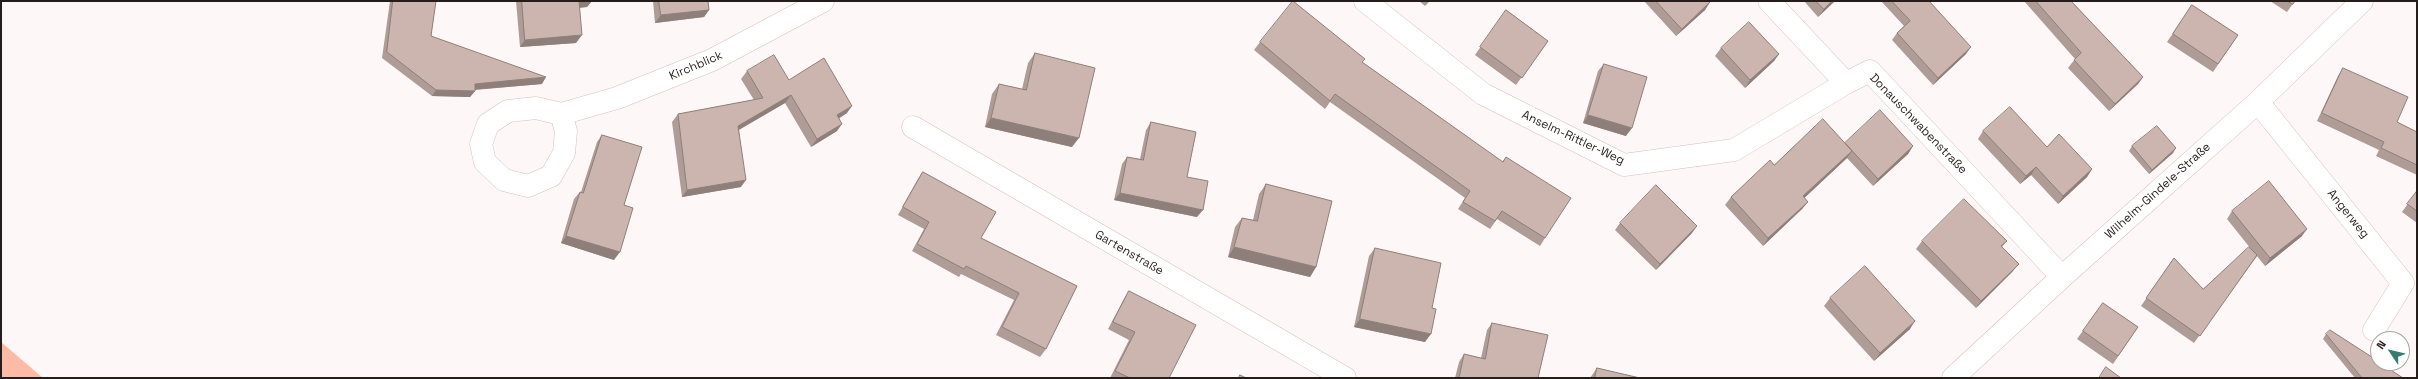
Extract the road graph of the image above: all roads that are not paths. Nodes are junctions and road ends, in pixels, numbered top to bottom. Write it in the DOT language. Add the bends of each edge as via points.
graph roads {
  1 [pos="823,1"];
  2 [pos="1366,1"];
  3 [pos="1769,1"];
  4 [pos="2362,1"];
  5 [pos="1846,83"];
  6 [pos="2258,102"];
  7 [pos="561,114"];
  8 [pos="913,127"];
  9 [pos="2062,277"];
  10 [pos="2374,330"];
  11 [pos="1345,378"];
  12 [pos="1953,378"];
  1 -- 7 [label="street, Kirchblick" via="712,60 617,98"];
  2 -- 5 [label="street, Anselm-Rittler-Weg" via="1483,94 1624,165 1734,150"];
  3 -- 5 [label="street"];
  4 -- 6 [label="street, Wilhelm-Gindele-Straße"];
  5 -- 9 [label="street, Donauschwabenstraße" via="1870,71"];
  6 -- 9 [label="street, Wilhelm-Gindele-Straße"];
  6 -- 10 [label="street, Angerweg" via="2403,283"];
  8 -- 11 [label="street, Gartenstraße"];
  9 -- 12 [label="street, Wilhelm-Gindele-Straße"];
}
